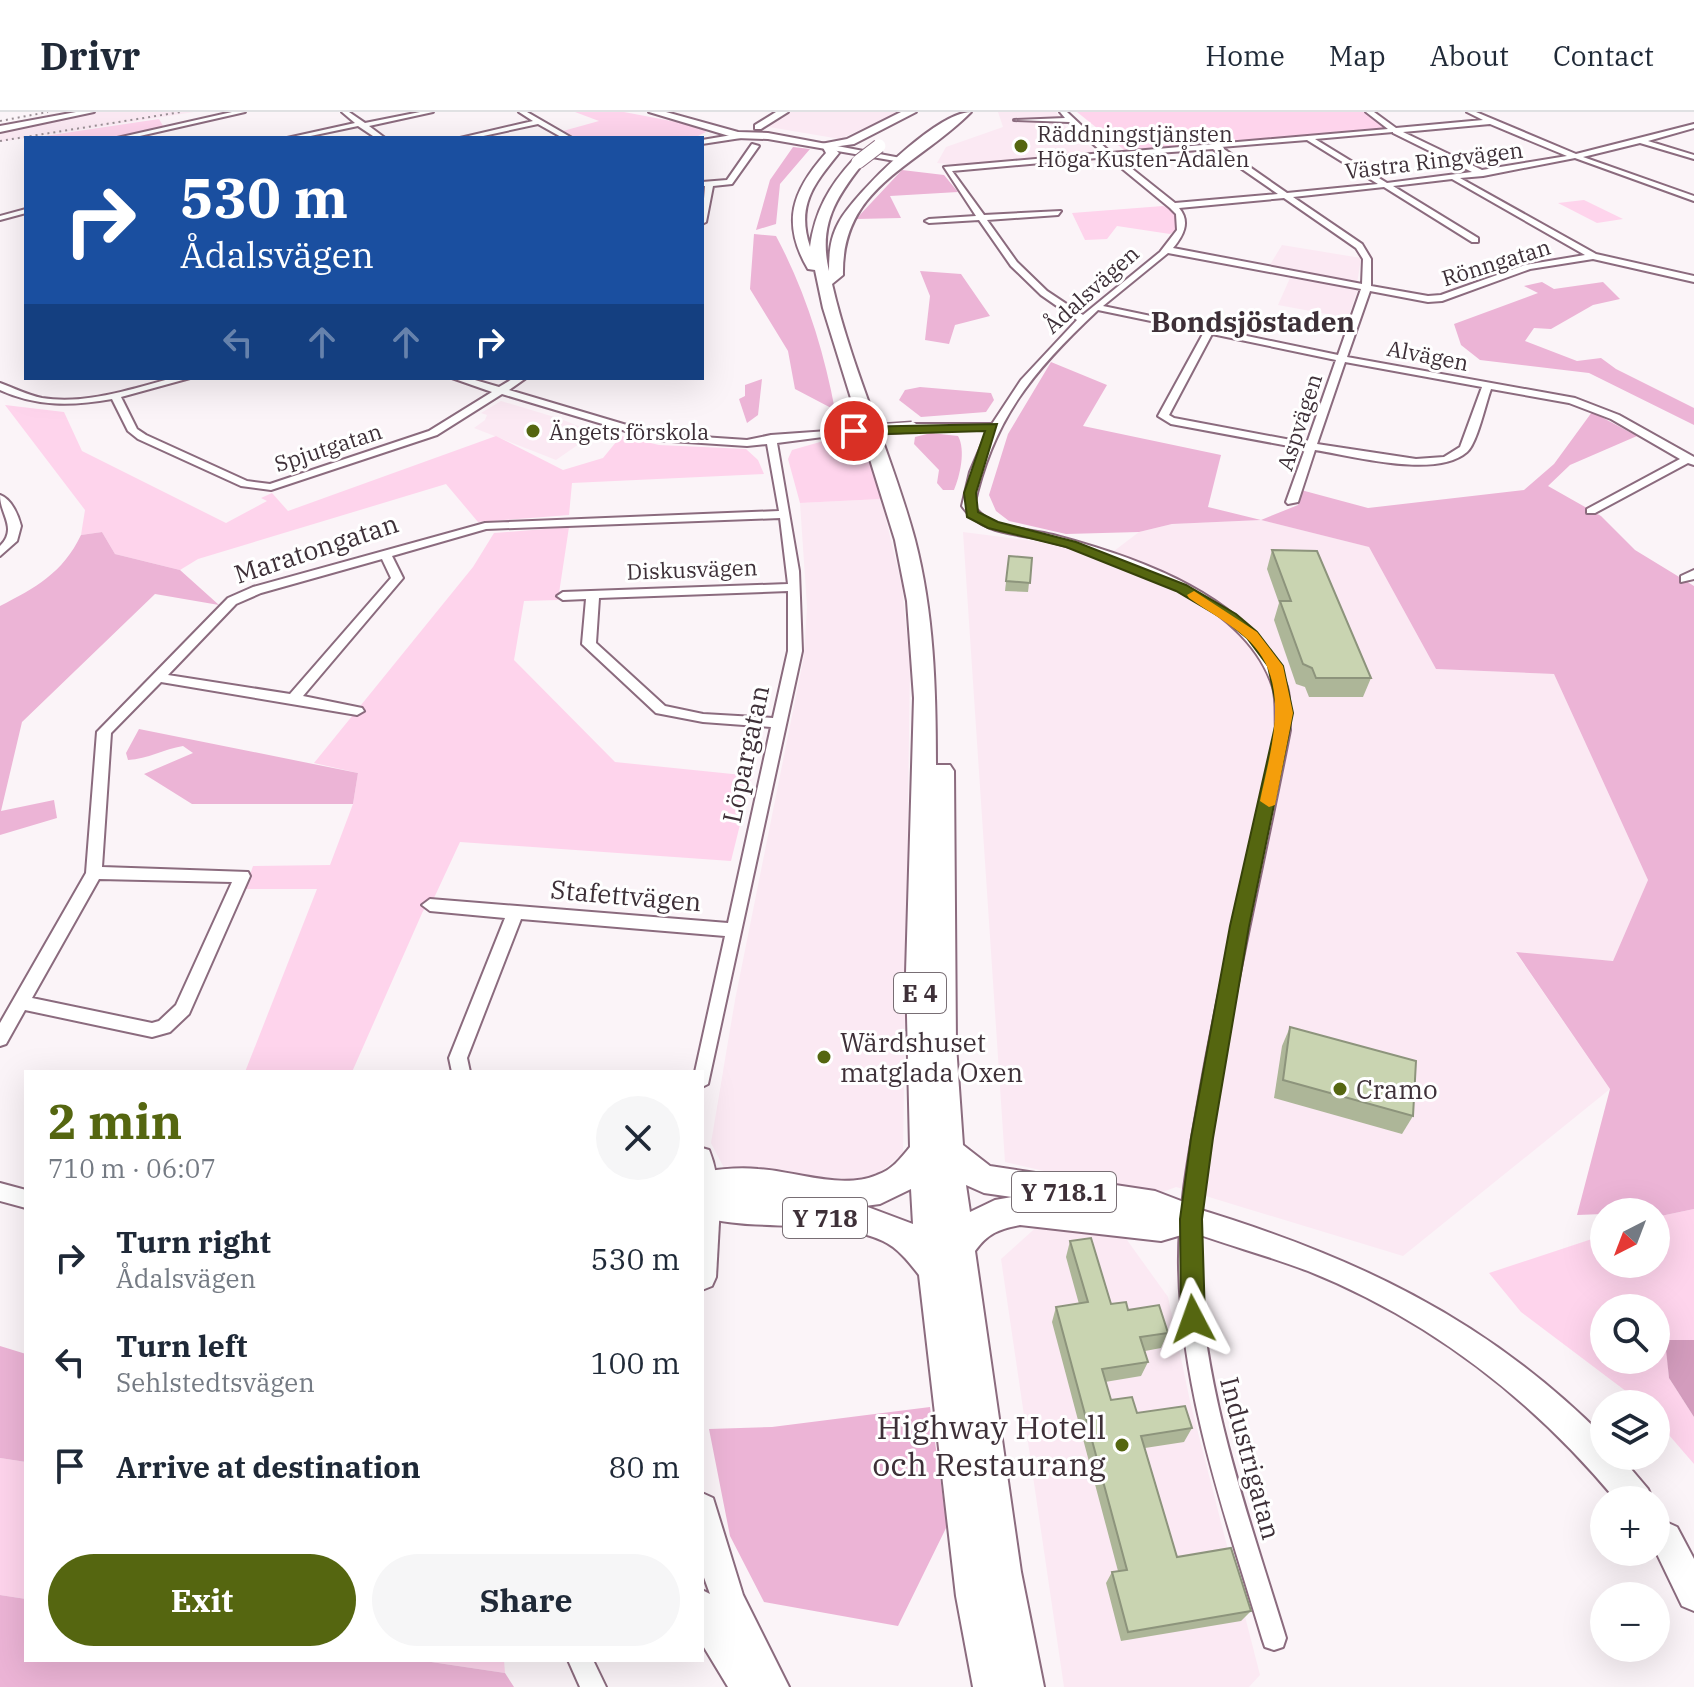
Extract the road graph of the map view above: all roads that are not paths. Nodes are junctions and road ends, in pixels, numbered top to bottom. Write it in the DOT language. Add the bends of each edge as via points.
graph roads {
  1 [pos="90,112"];
  2 [pos="242,112"];
  3 [pos="345,112"];
  4 [pos="430,112"];
  5 [pos="522,112"];
  6 [pos="654,112"];
  7 [pos="783,112"];
  8 [pos="910,112"];
  9 [pos="965,112"];
  10 [pos="1063,112"];
  11 [pos="1369,112"];
  12 [pos="1470,112"];
  13 [pos="922,119"];
  14 [pos="768,120"];
  15 [pos="1017,120"];
  16 [pos="1070,120"];
  17 [pos="537,122"];
  18 [pos="1488,122"];
  19 [pos="360,125"];
  20 [pos="1694,126"];
  21 [pos="0,129"];
  22 [pos="735,130"];
  23 [pos="1396,131"];
  24 [pos="757,134"];
  25 [pos="132,136"];
  26 [pos="302,136"];
  27 [pos="378,136"];
  28 [pos="473,136"];
  29 [pos="564,136"];
  30 [pos="1310,139"];
  31 [pos="705,141"];
  32 [pos="1641,142"];
  33 [pos="828,145"];
  34 [pos="1216,147"];
  35 [pos="1112,157"];
  36 [pos="1578,157"];
  37 [pos="1694,157"];
  38 [pos="901,159"];
  39 [pos="1483,174"];
  40 [pos="1455,178"];
  41 [pos="705,185"];
  42 [pos="1387,186"];
  43 [pos="1287,195"];
  44 [pos="1694,199"];
  45 [pos="1173,206"];
  46 [pos="0,208"];
  47 [pos="24,212"];
  48 [pos="1058,213"];
  49 [pos="3,217"];
  50 [pos="983,218"];
  51 [pos="929,221"];
  52 [pos="1475,240"];
  53 [pos="1167,250"];
  54 [pos="1593,256"];
  55 [pos="827,276"];
  56 [pos="1694,279"];
  57 [pos="1366,289"];
  58 [pos="1096,307"];
  59 [pos="1082,319"];
  60 [pos="1209,332"];
  61 [pos="1339,358"];
  62 [pos="177,380"];
  63 [pos="463,380"];
  64 [pos="518,380"];
  65 [pos="0,386"];
  66 [pos="1487,386"];
  67 [pos="500,392"];
  68 [pos="115,395"];
  69 [pos="17,396"];
  70 [pos="3,401"];
  71 [pos="993,427"];
  72 [pos="771,438"];
  73 [pos="1311,446"];
  74 [pos="1691,460"];
  75 [pos="0,498"];
  76 [pos="1292,502"];
  77 [pos="1591,511"];
  78 [pos="785,514"];
  79 [pos="989,523"];
  80 [pos="0,552"];
  81 [pos="385,553"];
  82 [pos="794,587"];
  83 [pos="593,595"];
  84 [pos="563,596"];
  85 [pos="156,677"];
  86 [pos="293,699"];
  87 [pos="357,711"];
  88 [pos="779,723"];
  89 [pos="94,873"];
  90 [pos="430,905"];
  91 [pos="515,913"];
  92 [pos="734,930"];
  93 [pos="21,1002"];
  94 [pos="0,1039"];
  95 [pos="461,1070"];
  96 [pos="704,1070"];
  97 [pos="936,1149"];
  98 [pos="704,1187"];
  99 [pos="0,1192"];
  100 [pos="24,1198"];
  101 [pos="1191,1219"];
  102 [pos="946,1257"];
  103 [pos="1626,1486"];
  104 [pos="704,1518"];
  105 [pos="1670,1542"];
  106 [pos="1670,1549"];
  107 [pos="1694,1568"];
  108 [pos="1694,1594"];
  109 [pos="704,1611"];
  110 [pos="1274,1638"];
  111 [pos="581,1662"];
  112 [pos="593,1687"];
  113 [pos="748,1687"];
  114 [pos="772,1687"];
  115 [pos="993,1687"];
  116 [pos="1024,1687"];
  1 -- 21 [label="street"];
  2 -- 25 [label="street"];
  3 -- 19 [label="street"];
  4 -- 19 [label="street"];
  5 -- 17 [label="street"];
  6 -- 22 [label="main road"];
  7 -- 14 [label="main road"];
  8 -- 33 [label="highway" via="850,142"];
  9 -- 38 [label="highway, E 4"];
  10 -- 16 [label="street"];
  11 -- 23 [label="street"];
  12 -- 18 [label="street"];
  13 -- 55 [label="highway, E 4, bridge" via="858,162 832,196"];
  14 -- 22 [label="main road"];
  14 -- 24 [label="main road"];
  15 -- 16 [label="street"];
  16 -- 35 [label="street"];
  17 -- 28 [label="street"];
  17 -- 29 [label="street"];
  18 -- 23 [label="street"];
  18 -- 36 [label="street"];
  19 -- 26 [label="street"];
  19 -- 27 [label="street"];
  20 -- 32 [label="street, Västra Ringvägen"];
  22 -- 24 [label="main road"];
  22 -- 31 [label="street"];
  23 -- 30 [label="street"];
  23 -- 39 [label="street"];
  24 -- 33 [label="main road"];
  24 -- 41 [label="street" via="729,182"];
  30 -- 34 [label="street"];
  30 -- 42 [label="street"];
  32 -- 36 [label="street, Västra Ringvägen"];
  32 -- 37 [label="street"];
  33 -- 38 [label="main road"];
  33 -- 55 [label="highway, E 4" via="833,153 804,187 796,212 807,255"];
  34 -- 35 [label="street"];
  34 -- 43 [label="street, Aspvägen"];
  35 -- 45 [label="street"];
  35 -- 50 [label="street" via="947,169"];
  36 -- 39 [label="street, Västra Ringvägen"];
  36 -- 44 [label="street"];
  38 -- 55 [label="highway, E 4" via="871,186 840,234 836,275"];
  39 -- 40 [label="street, Västra Ringvägen"];
  40 -- 42 [label="street, Västra Ringvägen"];
  40 -- 54 [label="street"];
  42 -- 43 [label="street, Västra Ringvägen"];
  42 -- 52 [label="street"];
  43 -- 45 [label="street, Västra Ringvägen"];
  43 -- 57 [label="street, Aspvägen" via="1359,246 1367,259"];
  45 -- 53 [label="street, Ådalsvägen" via="1183,223"];
  46 -- 49 [label="street"];
  47 -- 49 [label="street"];
  48 -- 50 [label="street"];
  50 -- 51 [label="street"];
  50 -- 59 [label="street" via="1028,279"];
  53 -- 57 [label="street, Rönngatan"];
  53 -- 58 [label="street, Ådalsvägen"];
  54 -- 56 [label="street, Rönngatan"];
  54 -- 57 [label="street, Rönngatan" via="1523,268 1437,299"];
  55 -- 97 [label="highway, E 4" via="915,529 935,627 942,725 942,1045"];
  57 -- 61 [label="street, Aspvägen"];
  58 -- 59 [label="street, Ådalsvägen"];
  58 -- 60 [label="street, Alvägen"];
  59 -- 71 [label="street, Ådalsvägen" via="1029,377"];
  60 -- 61 [label="street, Alvägen"];
  60 -- 73 [label="street" via="1163,416"];
  61 -- 66 [label="street, Alvägen"];
  61 -- 73 [label="street, Aspvägen"];
  62 -- 68 [label="street"];
  63 -- 67 [label="street"];
  64 -- 67 [label="street, Spjutgatan"];
  65 -- 69 [label="street"];
  66 -- 73 [label="street" via="1465,449 1446,460 1416,462"];
  66 -- 74 [label="street, Alvägen" via="1585,404"];
  67 -- 68 [label="street, Spjutgatan" via="420,438 289,483 256,487 137,435"];
  67 -- 72 [label="street" via="643,435 747,443"];
  68 -- 69 [label="street" via="66,402"];
  69 -- 70 [label="street"];
  71 -- 72 [label="street, bridge" via="912,427"];
  71 -- 79 [label="street, Ådalsvägen" via="968,506"];
  72 -- 78 [label="street, Löpargatan"];
  73 -- 76 [label="street, Aspvägen"];
  74 -- 77 [label="street"];
  75 -- 80 [label="street" via="17,527 14,539"];
  78 -- 81 [label="street, Maratongatan" via="485,526"];
  78 -- 82 [label="street, Löpargatan"];
  79 -- 101 [label="street, Industrigatan" via="1071,545 1209,603 1252,635 1280,681 1286,713 1237,938"];
  81 -- 85 [label="street, Maratongatan" via="232,601"];
  81 -- 86 [label="street" via="397,578"];
  82 -- 83 [label="street, Diskusvägen"];
  82 -- 88 [label="street, Löpargatan" via="795,651"];
  83 -- 84 [label="street, Diskusvägen"];
  83 -- 88 [label="street, Diskusvägen" via="589,644 649,702 681,716"];
  85 -- 86 [label="street"];
  85 -- 89 [label="street, Maratongatan" via="104,732"];
  86 -- 87 [label="street"];
  88 -- 92 [label="street, Löpargatan"];
  89 -- 93 [label="street, Maratongatan"];
  89 -- 93 [label="street" via="242,876 183,1009 164,1027 152,1030"];
  90 -- 91 [label="street, Stafettvägen"];
  91 -- 92 [label="street, Stafettvägen"];
  91 -- 95 [label="street, Stafettvägen" via="458,1058"];
  92 -- 96 [label="street, Löpargatan"];
  93 -- 94 [label="street, Maratongatan"];
  97 -- 98 [label="highway, Y 718" via="883,1191 859,1194 740,1183"];
  97 -- 101 [label="highway, Y 718.1" via="984,1179 1155,1205"];
  97 -- 102 [label="highway, E 4"];
  98 -- 102 [label="highway, Y 718" via="868,1221"];
  99 -- 100 [label="street"];
  101 -- 102 [label="highway, Y 718.1" via="1160,1226 1012,1210 974,1223"];
  101 -- 103 [label="main road, Y 718.1" via="1316,1259 1428,1313 1538,1395"];
  101 -- 110 [label="street, Industrigatan" via="1189,1266 1200,1372"];
  102 -- 115 [label="highway, E 4" via="976,1596"];
  102 -- 116 [label="highway, E 4"];
  104 -- 114 [label="main road" via="717,1574 738,1628"];
  105 -- 107 [label="main road"];
  106 -- 108 [label="main road"];
  109 -- 113 [label="main road"];
  111 -- 112 [label="street"];
}
